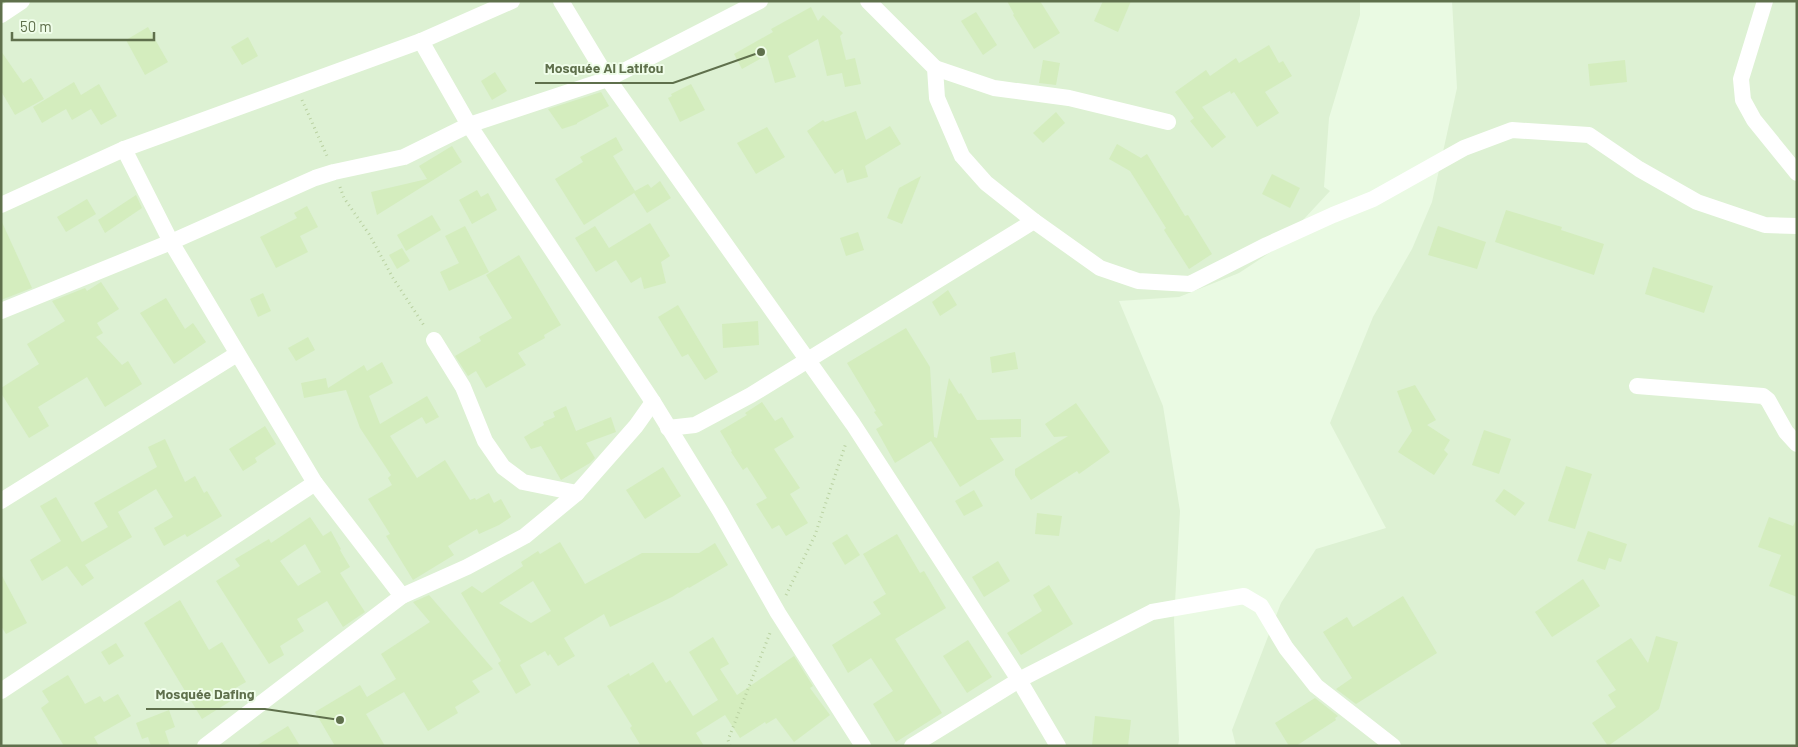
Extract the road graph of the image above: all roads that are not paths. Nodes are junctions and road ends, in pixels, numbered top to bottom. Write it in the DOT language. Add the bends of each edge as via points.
graph roads {
  1 [pos="22,1"];
  2 [pos="512,1"];
  3 [pos="561,1"];
  4 [pos="760,1"];
  5 [pos="868,1"];
  6 [pos="1766,1"];
  7 [pos="1,14"];
  8 [pos="421,41"];
  9 [pos="935,68"];
  10 [pos="608,79"];
  11 [pos="1168,122"];
  12 [pos="469,125"];
  13 [pos="124,149"];
  14 [pos="1797,173"];
  15 [pos="1,205"];
  16 [pos="1034,221"];
  17 [pos="1797,226"];
  18 [pos="171,242"];
  19 [pos="1,312"];
  20 [pos="434,340"];
  21 [pos="237,354"];
  22 [pos="808,359"];
  23 [pos="1637,386"];
  24 [pos="653,402"];
  25 [pos="668,428"];
  26 [pos="1797,444"];
  27 [pos="315,483"];
  28 [pos="578,493"];
  29 [pos="1,501"];
  30 [pos="402,596"];
  31 [pos="1019,680"];
  32 [pos="1,691"];
  33 [pos="205,746"];
  34 [pos="863,746"];
  35 [pos="912,746"];
  36 [pos="1058,746"];
  37 [pos="1393,746"];
  1 -- 7 [label="street"];
  2 -- 8 [label="street"];
  3 -- 10 [label="street"];
  4 -- 10 [label="street"];
  5 -- 9 [label="street"];
  6 -- 14 [label="street" via="1741,79 1743,100 1754,120"];
  8 -- 12 [label="street"];
  8 -- 13 [label="street"];
  9 -- 11 [label="street" via="994,88 1068,98"];
  9 -- 16 [label="street" via="937,98 962,156 986,184"];
  10 -- 12 [label="street"];
  10 -- 22 [label="street"];
  12 -- 18 [label="street" via="404,157 315,178"];
  12 -- 24 [label="street"];
  13 -- 15 [label="street"];
  13 -- 18 [label="street"];
  16 -- 17 [label="street" via="1100,268 1138,282 1190,284 1267,244 1373,199 1464,148 1512,130 1589,135 1697,202 1765,225"];
  16 -- 22 [label="street"];
  18 -- 19 [label="street"];
  18 -- 21 [label="street"];
  20 -- 28 [label="street" via="463,387 485,441 503,467 523,482"];
  21 -- 27 [label="street"];
  21 -- 29 [label="street"];
  22 -- 25 [label="street" via="695,425"];
  22 -- 31 [label="street"];
  23 -- 26 [label="street" via="1763,396"];
  24 -- 25 [label="street"];
  24 -- 28 [label="street"];
  25 -- 34 [label="street" via="778,613"];
  27 -- 30 [label="street"];
  27 -- 32 [label="street"];
  28 -- 30 [label="street" via="525,536"];
  30 -- 33 [label="street"];
  31 -- 35 [label="street"];
  31 -- 36 [label="street"];
  31 -- 37 [label="street" via="1152,612 1244,596 1261,606 1286,648 1316,686"];
}
